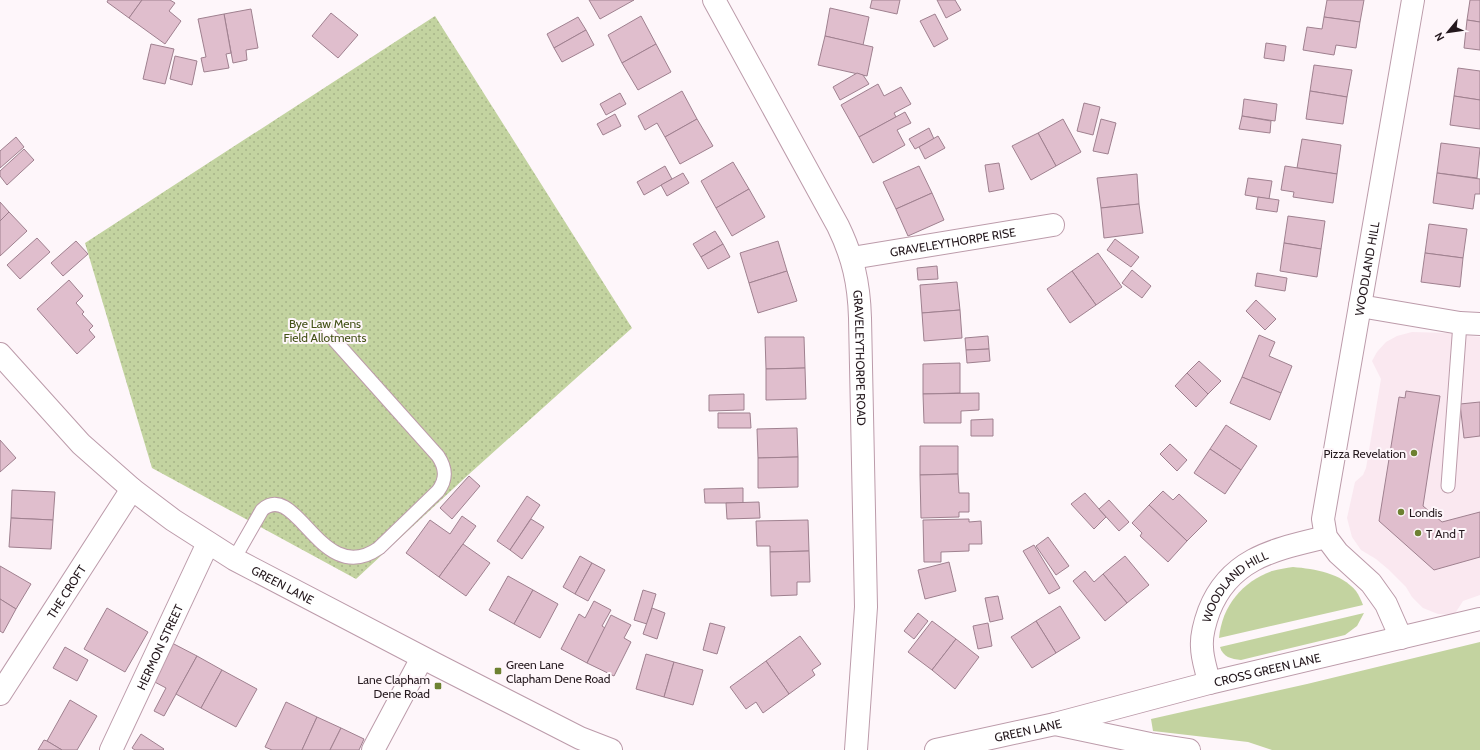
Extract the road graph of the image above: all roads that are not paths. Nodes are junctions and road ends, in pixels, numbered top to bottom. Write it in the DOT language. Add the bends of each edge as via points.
graph roads {
  1 [pos="1413,0"];
  2 [pos="723,3"];
  3 [pos="1053,225"];
  4 [pos="852,258"];
  5 [pos="1360,306"];
  6 [pos="1470,324"];
  7 [pos="328,333"];
  8 [pos="0,354"];
  9 [pos="1448,486"];
  10 [pos="132,489"];
  11 [pos="1326,537"];
  12 [pos="208,543"];
  13 [pos="234,559"];
  14 [pos="1480,619"];
  15 [pos="1401,638"];
  16 [pos="422,658"];
  17 [pos="1209,683"];
  18 [pos="0,694"];
  19 [pos="1055,724"];
  20 [pos="576,744"];
  21 [pos="111,750"];
  22 [pos="373,750"];
  23 [pos="610,750"];
  24 [pos="856,750"];
  25 [pos="936,750"];
  26 [pos="1189,750"];
  1 -- 5 [label="street, WOODLAND HILL"];
  2 -- 4 [label="street, GRAVELEYTHORPE ROAD"];
  3 -- 4 [label="street, GRAVELEYTHORPE RISE"];
  4 -- 24 [label="street, GRAVELEYTHORPE ROAD" via="860,310 866,607"];
  5 -- 6 [label="street"];
  5 -- 11 [label="street, WOODLAND HILL" via="1323,519"];
  6 -- 9 [label="lane"];
  7 -- 13 [label="lane" via="438,456 445,469 442,484 438,491 379,548 359,558 337,554 287,508 277,504 266,506 262,510"];
  8 -- 10 [label="street, GREEN LANE" via="80,444"];
  10 -- 12 [label="street, GREEN LANE"];
  10 -- 18 [label="street, THE CROFT"];
  11 -- 15 [label="street, WOODLAND HILL" via="1338,553 1371,583 1386,604"];
  11 -- 17 [label="street, WOODLAND HILL" via="1259,556 1240,568 1225,584 1213,603 1205,624 1201,646"];
  12 -- 13 [label="street, GREEN LANE"];
  12 -- 21 [label="street, HERMON STREET"];
  13 -- 16 [label="street, GREEN LANE"];
  14 -- 15 [label="street, CROSS GREEN LANE"];
  15 -- 17 [label="street, CROSS GREEN LANE"];
  16 -- 20 [label="street, GREEN LANE"];
  16 -- 22 [label="street"];
  17 -- 19 [label="street, CROSS GREEN LANE"];
  19 -- 25 [label="street, GREEN LANE"];
  19 -- 26 [label="street, GREEN LANE"];
  20 -- 23 [label="street, GREEN LANE"];
}
